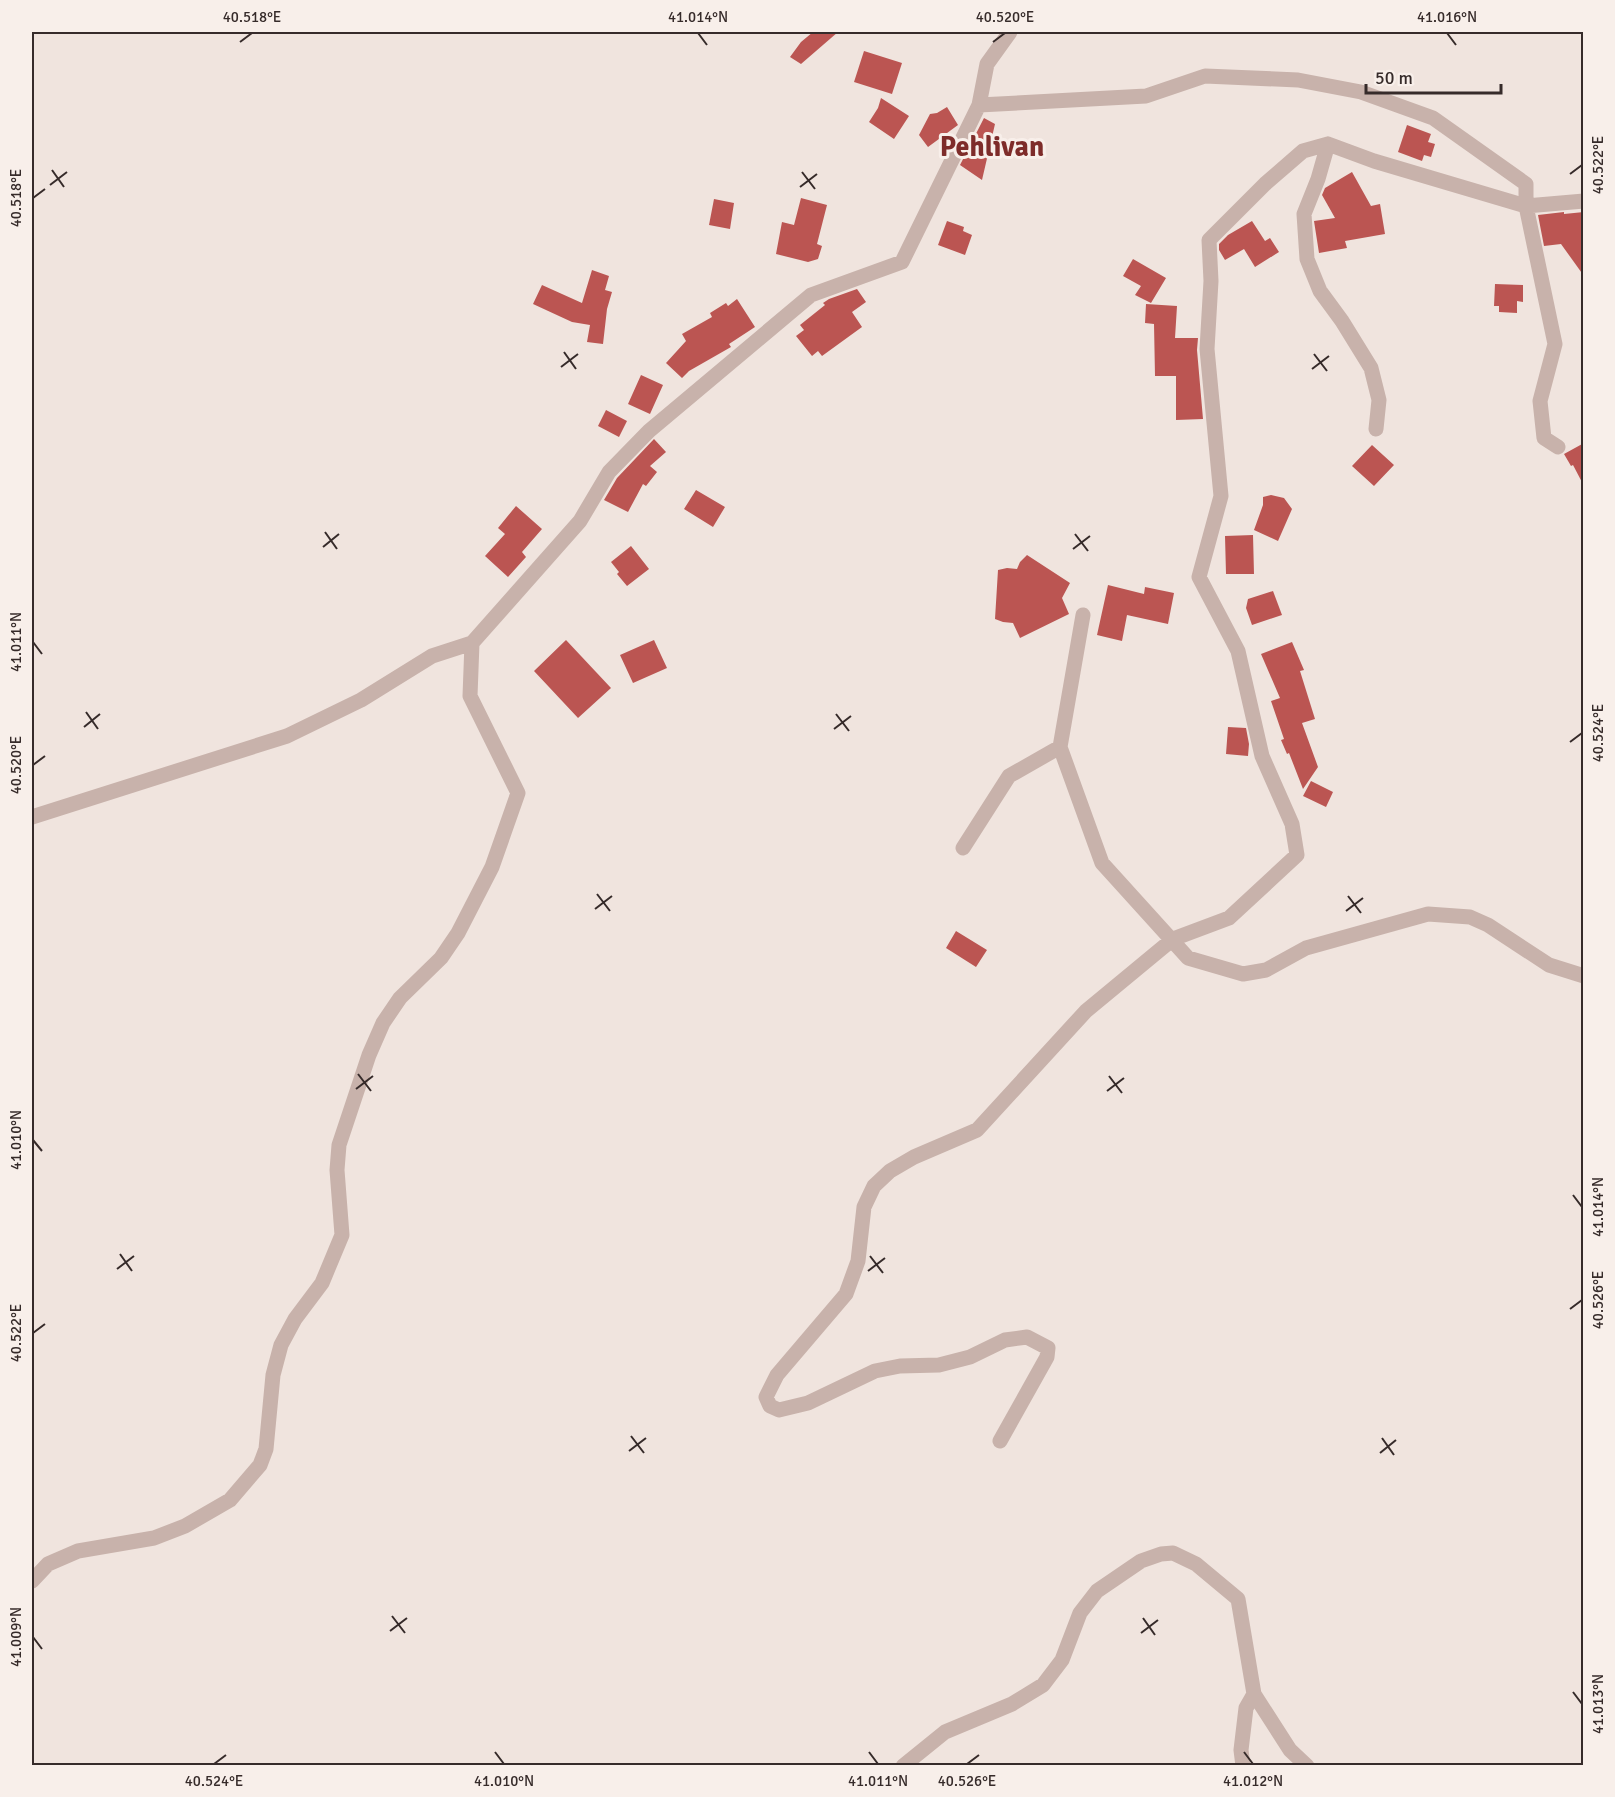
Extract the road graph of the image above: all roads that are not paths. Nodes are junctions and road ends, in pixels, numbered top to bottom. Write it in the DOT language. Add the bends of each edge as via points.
graph roads {
  1 [pos="1010,32"];
  2 [pos="979,105"];
  3 [pos="1328,144"];
  4 [pos="1584,201"];
  5 [pos="1526,206"];
  6 [pos="1376,429"];
  7 [pos="1558,447"];
  8 [pos="1083,615"];
  9 [pos="472,644"];
  10 [pos="1060,747"];
  11 [pos="32,817"];
  12 [pos="963,848"];
  13 [pos="1173,939"];
  14 [pos="1584,976"];
  15 [pos="999,1441"];
  16 [pos="32,1581"];
  17 [pos="1254,1694"];
  18 [pos="903,1766"];
  19 [pos="1243,1766"];
  20 [pos="1307,1766"];
  1 -- 2 [label="street" via="987,64"];
  2 -- 5 [label="street" via="1146,96 1205,76 1298,80 1361,92 1432,118 1526,184"];
  2 -- 9 [label="street" via="902,262 811,296 649,431 609,472 580,521"];
  3 -- 5 [label="street"];
  3 -- 6 [label="street" via="1304,214 1307,259 1320,291 1371,368 1379,400"];
  3 -- 13 [label="street" via="1303,151 1209,240 1207,349 1221,496 1199,577 1238,651 1262,756 1292,824 1297,855 1229,918"];
  4 -- 5 [label="street"];
  5 -- 7 [label="street" via="1555,344 1540,401 1544,438"];
  8 -- 10 [label="street"];
  9 -- 11 [label="street" via="432,656 362,700 287,736"];
  9 -- 16 [label="street" via="470,696 518,793 492,867 458,933 441,958 400,998 382,1023 369,1055 339,1144 342,1235 322,1283 281,1345 273,1375 266,1449 260,1465 230,1500 185,1526 154,1538 78,1551 48,1564"];
  10 -- 12 [label="street" via="1009,776"];
  10 -- 13 [label="street" via="1102,863"];
  13 -- 14 [label="street" via="1188,958 1243,974 1266,970 1306,948 1428,914 1470,917 1549,965"];
  13 -- 15 [label="street" via="1086,1011 977,1130 914,1157 874,1186 864,1207 858,1261 846,1294 777,1375 766,1397 770,1406 779,1410 808,1403 875,1371 939,1365 969,1357 1005,1340 1027,1337 1048,1348 1047,1357"];
  17 -- 18 [label="street" via="1238,1599 1196,1564 1173,1553 1161,1554 1141,1561 1097,1591 1080,1613 1062,1660 1043,1685 1012,1704 945,1732"];
  17 -- 19 [label="street" via="1246,1708"];
  17 -- 20 [label="street" via="1290,1750"];
}
